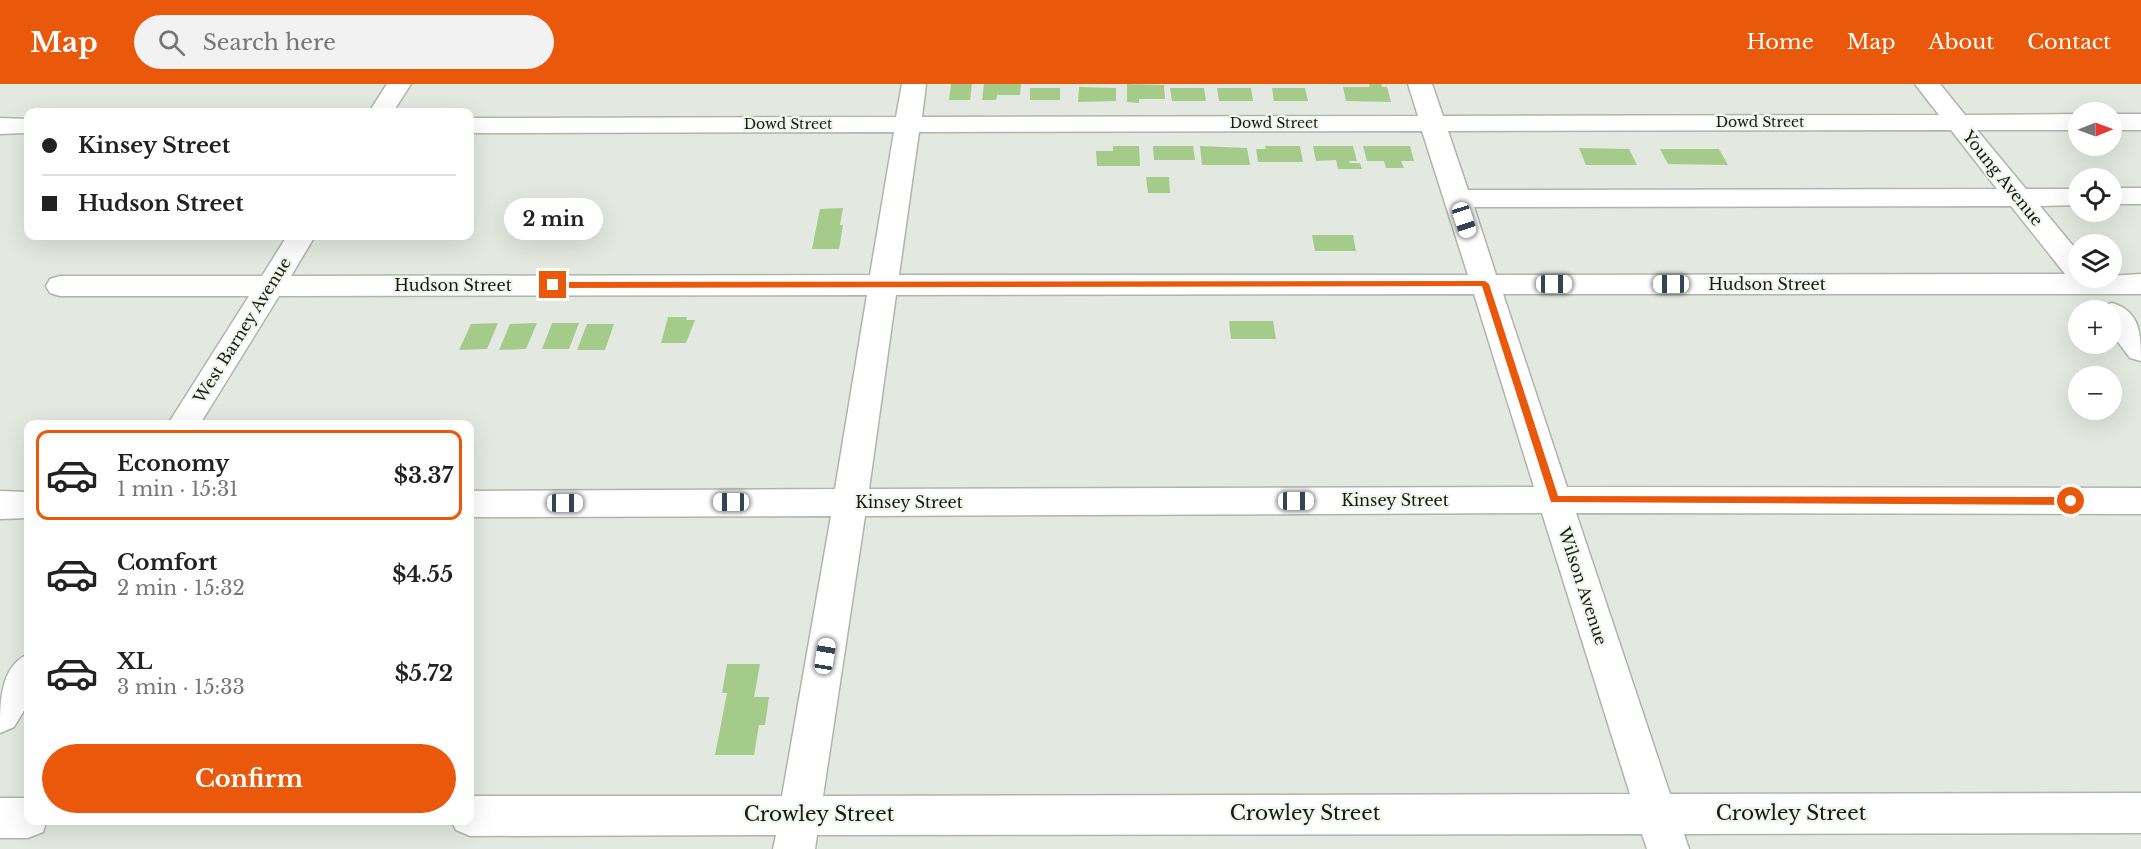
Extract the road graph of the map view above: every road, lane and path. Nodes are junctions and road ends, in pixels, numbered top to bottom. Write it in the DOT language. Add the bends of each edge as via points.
graph roads {
  1 [pos="399,84"];
  2 [pos="914,84"];
  3 [pos="1420,84"];
  4 [pos="1927,84"];
  5 [pos="384,108"];
  6 [pos="1433,122"];
  7 [pos="1958,122"];
  8 [pos="2068,122"];
  9 [pos="2122,122"];
  10 [pos="2141,122"];
  11 [pos="908,123"];
  12 [pos="474,125"];
  13 [pos="0,126"];
  14 [pos="24,126"];
  15 [pos="2018,196"];
  16 [pos="2068,196"];
  17 [pos="2122,196"];
  18 [pos="2141,196"];
  19 [pos="1457,199"];
  20 [pos="298,240"];
  21 [pos="2068,258"];
  22 [pos="2068,278"];
  23 [pos="2122,282"];
  24 [pos="1485,284"];
  25 [pos="2141,284"];
  26 [pos="269,285"];
  27 [pos="883,285"];
  28 [pos="60,286"];
  29 [pos="2092,288"];
  30 [pos="2101,300"];
  31 [pos="2122,326"];
  32 [pos="2141,350"];
  33 [pos="186,420"];
  34 [pos="1555,500"];
  35 [pos="2141,501"];
  36 [pos="850,502"];
  37 [pos="474,504"];
  38 [pos="0,505"];
  39 [pos="24,505"];
  40 [pos="24,677"];
  41 [pos="0,715"];
  42 [pos="2141,813"];
  43 [pos="474,816"];
  44 [pos="0,818"];
  45 [pos="24,818"];
  46 [pos="796,831"];
  47 [pos="1662,831"];
  1 -- 5 [label="street"];
  2 -- 11 [label="street"];
  3 -- 6 [label="street, Wilson Avenue"];
  4 -- 7 [label="street, Young Avenue"];
  6 -- 7 [label="street, Dowd Street"];
  6 -- 11 [label="street, Dowd Street"];
  6 -- 19 [label="street, Wilson Avenue"];
  7 -- 8 [label="street, Dowd Street"];
  7 -- 15 [label="street, Young Avenue"];
  9 -- 10 [label="street"];
  11 -- 12 [label="street, Dowd Street"];
  11 -- 27 [label="street"];
  13 -- 14 [label="street"];
  15 -- 16 [label="street"];
  15 -- 19 [label="street"];
  15 -- 21 [label="street, Young Avenue"];
  17 -- 18 [label="street"];
  19 -- 24 [label="street, Wilson Avenue"];
  20 -- 26 [label="street, West Barney Avenue"];
  22 -- 24 [label="street, Hudson Street"];
  23 -- 25 [label="street, Hudson Street"];
  24 -- 27 [label="street, Hudson Street"];
  24 -- 34 [label="street, Wilson Avenue"];
  26 -- 27 [label="street, Hudson Street"];
  26 -- 28 [label="street, Hudson Street"];
  26 -- 33 [label="street, West Barney Avenue"];
  27 -- 36 [label="street"];
  29 -- 30 [label="street, Young Avenue"];
  31 -- 32 [label="street, Young Avenue"];
  34 -- 35 [label="street, Kinsey Street"];
  34 -- 36 [label="street, Kinsey Street"];
  34 -- 47 [label="street, Wilson Avenue"];
  36 -- 37 [label="street, Kinsey Street"];
  36 -- 46 [label="street"];
  38 -- 39 [label="street"];
  40 -- 41 [label="street"];
  42 -- 47 [label="street, Crowley Street"];
  43 -- 46 [label="street, Crowley Street"];
  44 -- 45 [label="street"];
  46 -- 47 [label="street, Crowley Street"];
}
